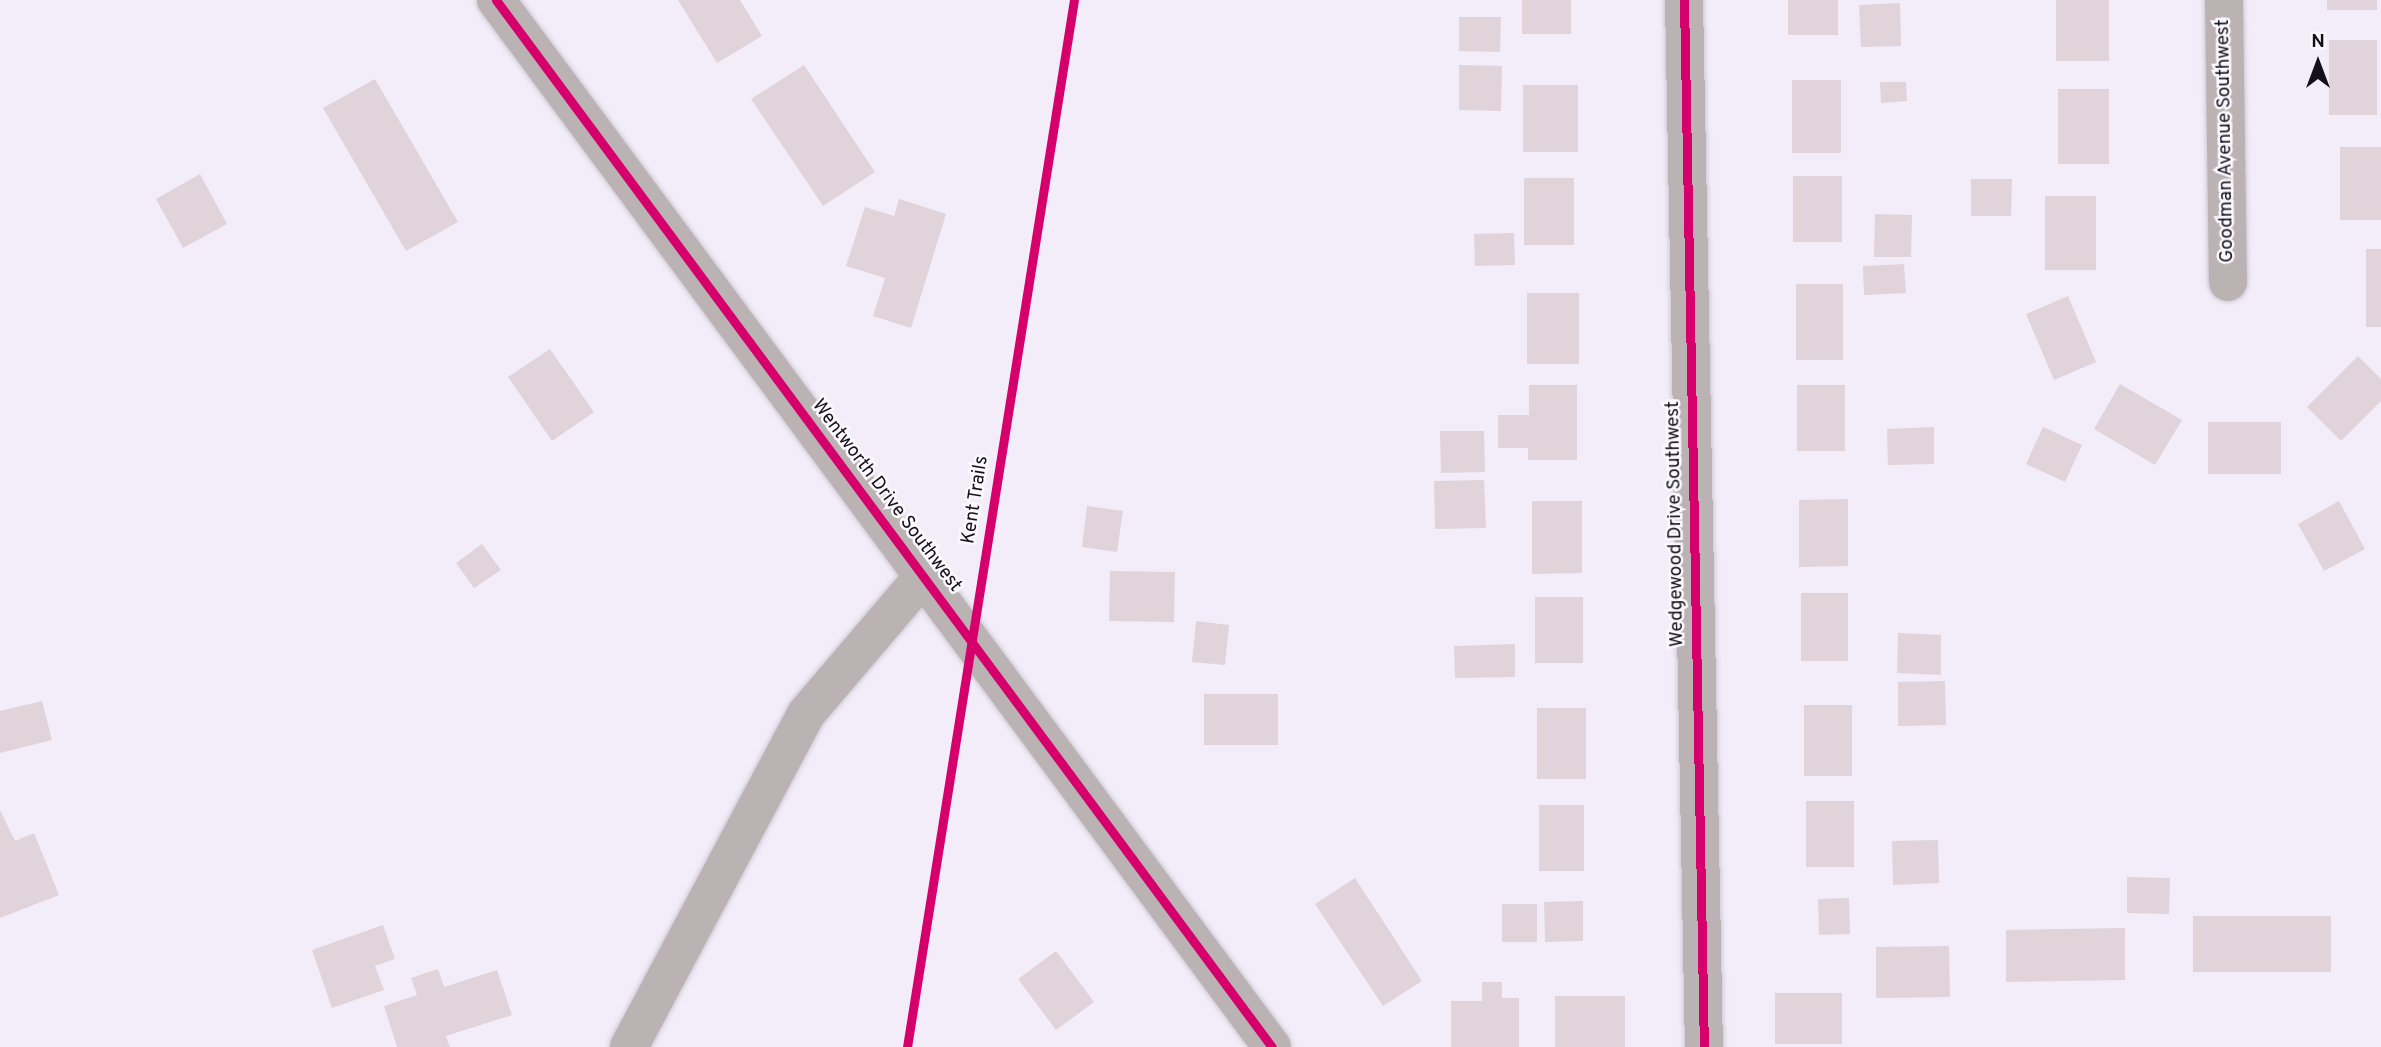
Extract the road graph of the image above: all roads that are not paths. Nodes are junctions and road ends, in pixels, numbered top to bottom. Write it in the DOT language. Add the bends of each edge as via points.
graph roads {
  1 [pos="496,0"];
  2 [pos="1684,0"];
  3 [pos="2224,0"];
  4 [pos="2228,282"];
  5 [pos="922,579"];
  6 [pos="629,1047"];
  7 [pos="1272,1047"];
  8 [pos="1704,1047"];
  1 -- 5 [label="street, Wentworth Drive Southwest"];
  2 -- 8 [label="street, Wedgewood Drive Southwest"];
  3 -- 4 [label="street, Goodman Avenue Southwest"];
  5 -- 6 [label="street" via="806,714"];
  5 -- 7 [label="street, Wentworth Drive Southwest"];
}
